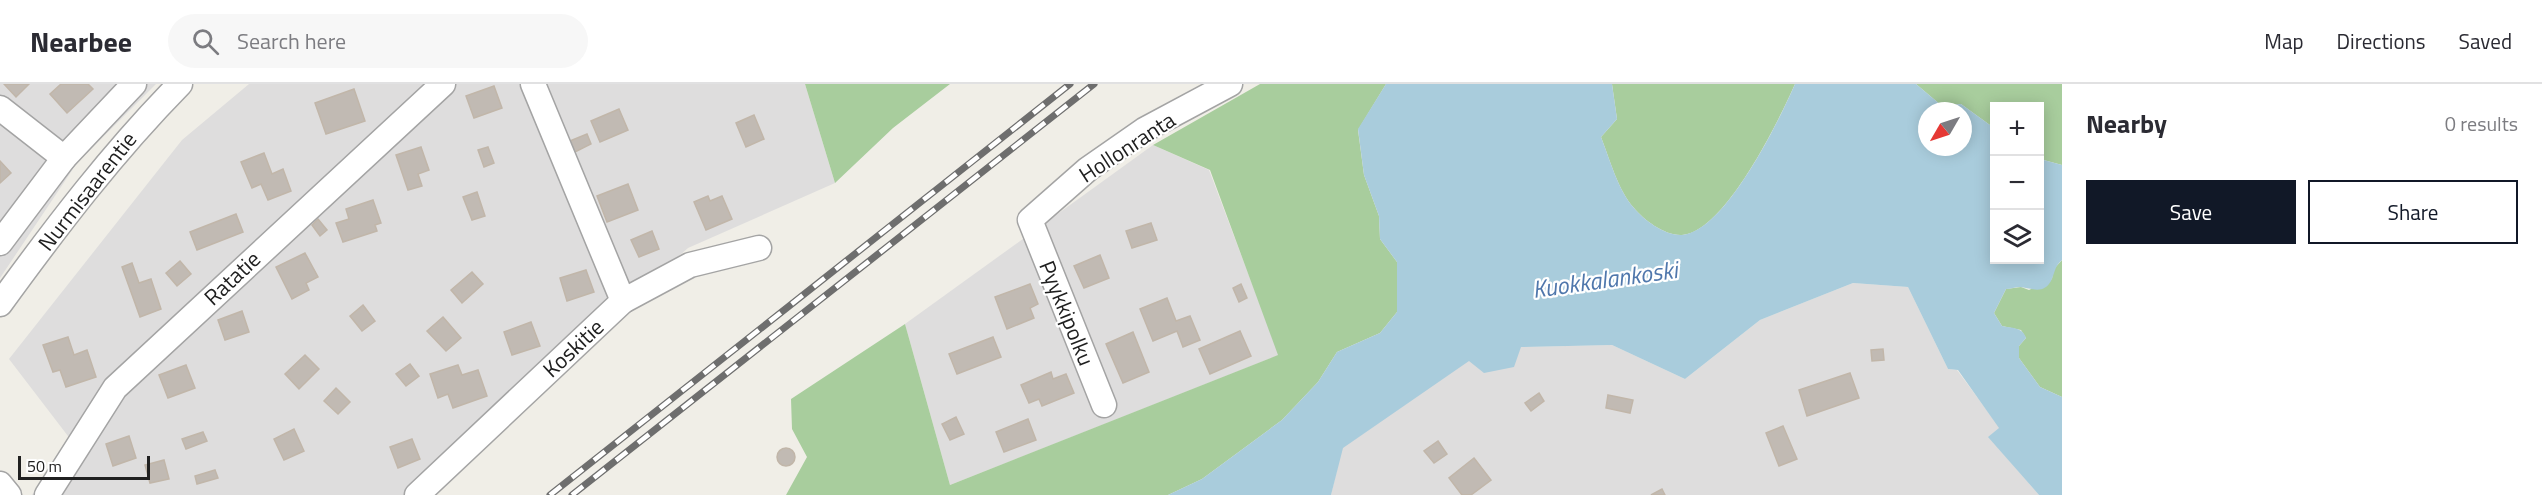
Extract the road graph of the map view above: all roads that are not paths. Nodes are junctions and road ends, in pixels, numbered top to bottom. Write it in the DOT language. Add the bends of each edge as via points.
graph roads {
  1 [pos="134,84"];
  2 [pos="180,84"];
  3 [pos="443,84"];
  4 [pos="533,84"];
  5 [pos="1230,84"];
  6 [pos="0,108"];
  7 [pos="64,158"];
  8 [pos="1030,220"];
  9 [pos="0,243"];
  10 [pos="759,248"];
  11 [pos="623,301"];
  12 [pos="0,304"];
  13 [pos="1104,405"];
  14 [pos="0,484"];
  15 [pos="9,495"];
  16 [pos="47,495"];
  17 [pos="417,495"];
  1 -- 7 [label="street"];
  2 -- 12 [label="street, Nurmisaarentie" via="92,180"];
  3 -- 16 [label="street, Ratatie" via="115,388"];
  4 -- 11 [label="street"];
  5 -- 8 [label="street, Hollonranta" via="1134,137 1088,169"];
  6 -- 7 [label="street"];
  7 -- 9 [label="street"];
  8 -- 13 [label="street, Pyykkipolku"];
  10 -- 11 [label="street, Koskitie" via="690,265"];
  11 -- 17 [label="street, Koskitie"];
  14 -- 15 [label="street"];
}
